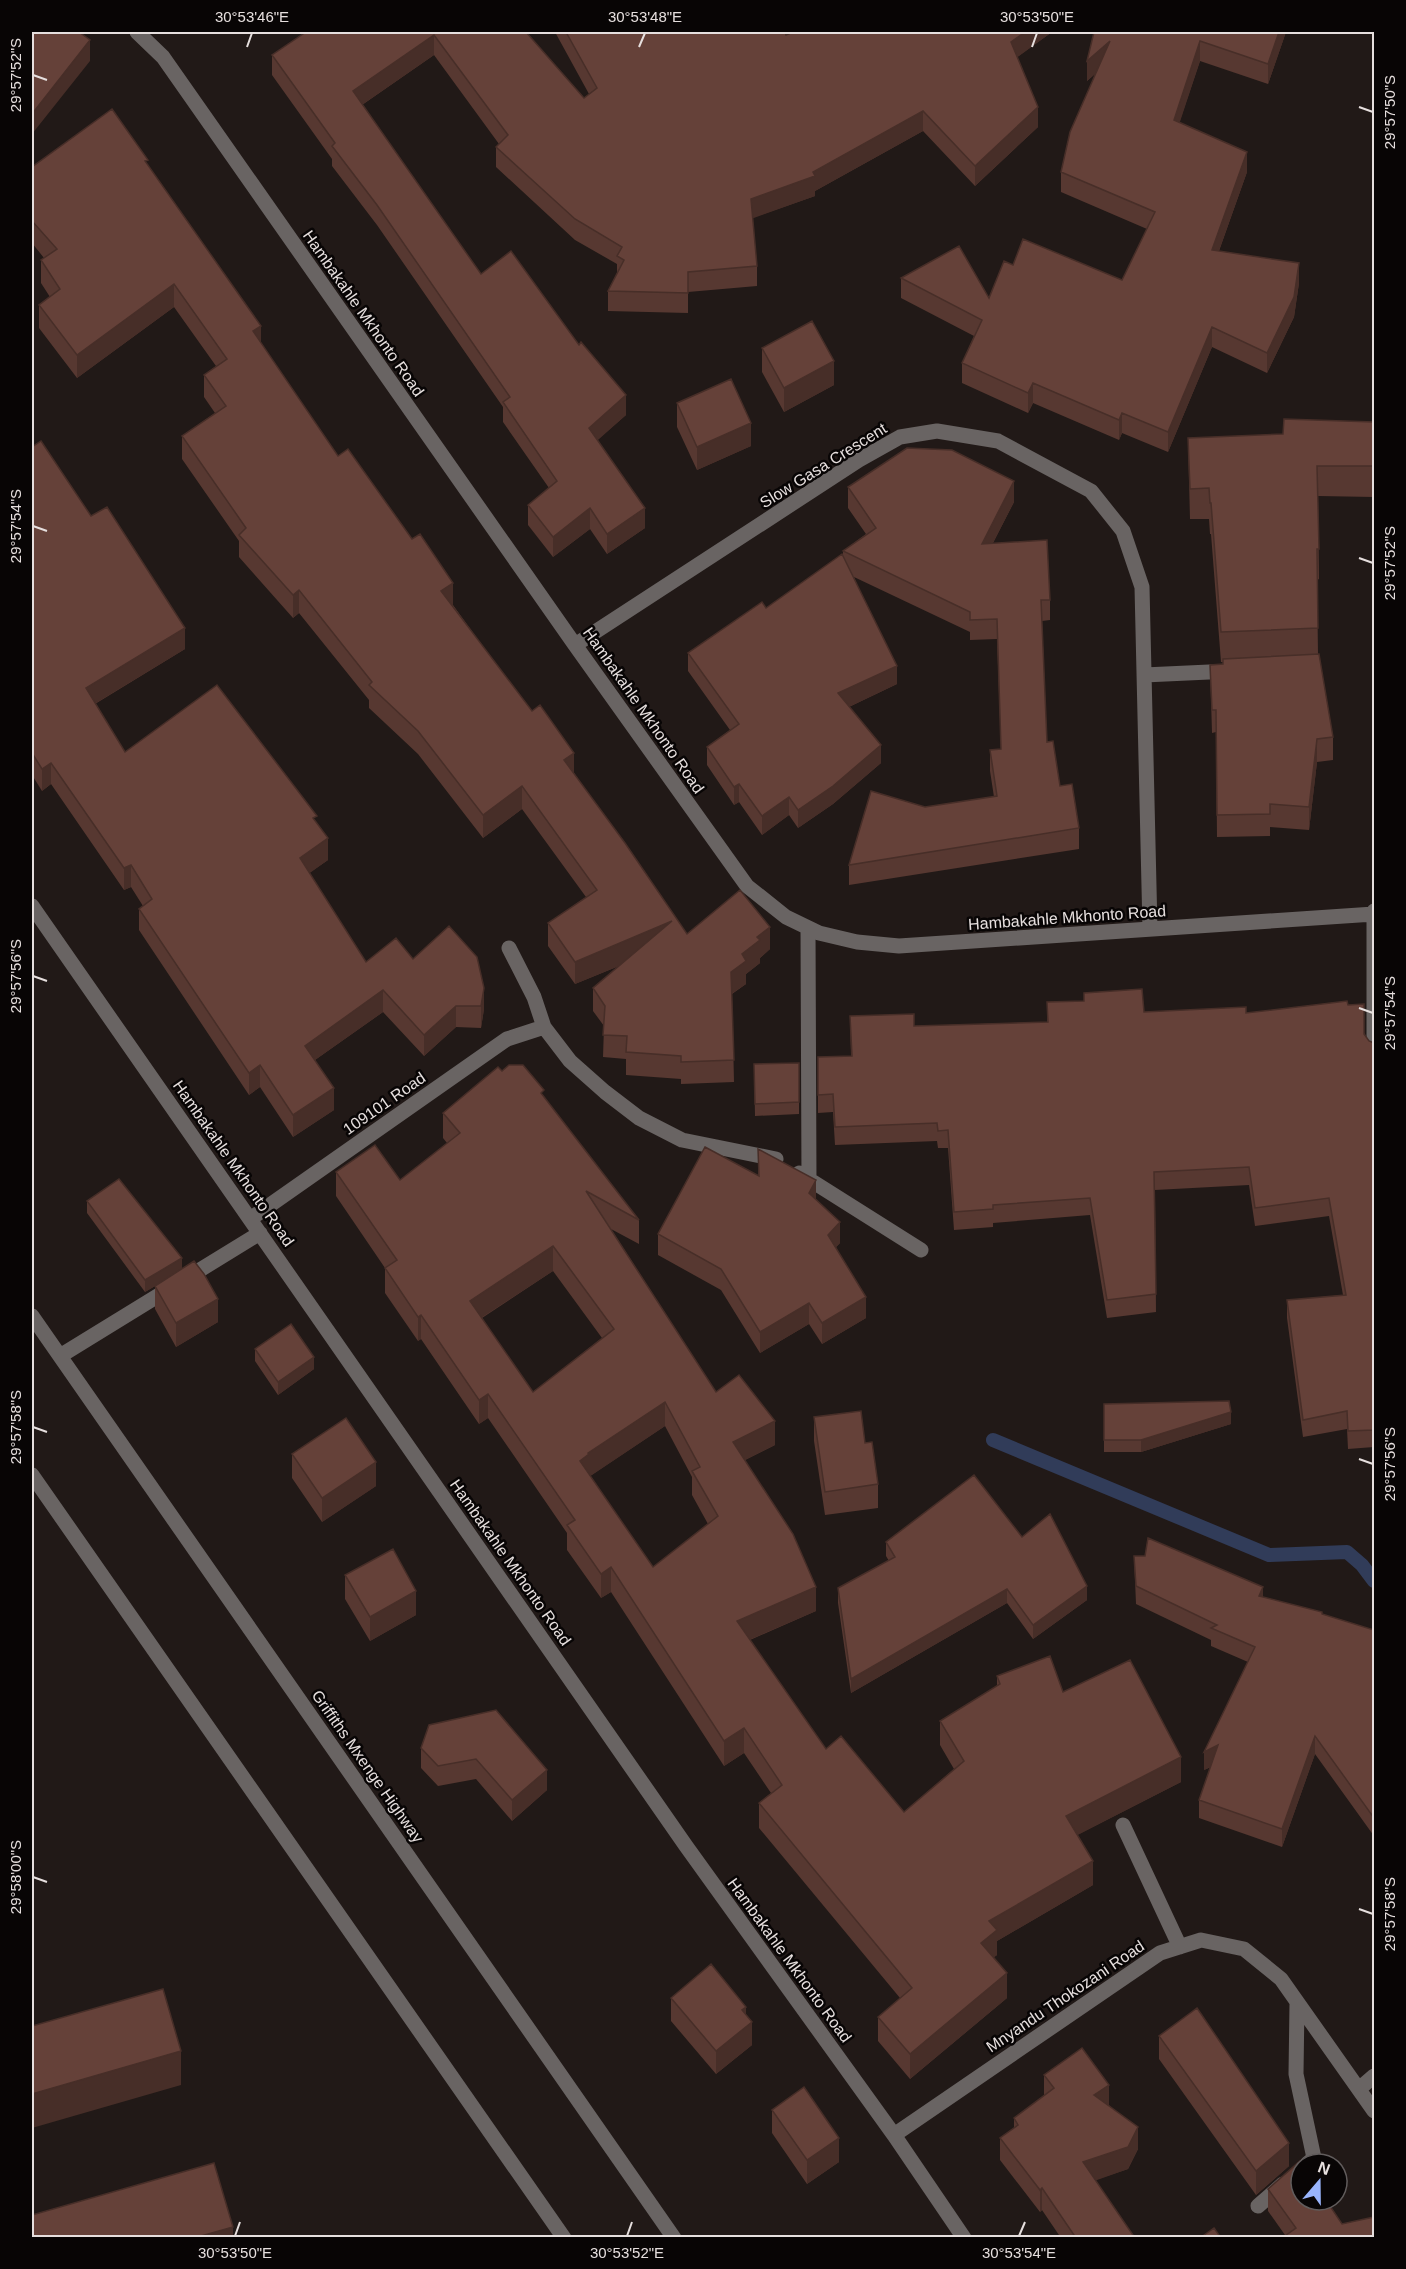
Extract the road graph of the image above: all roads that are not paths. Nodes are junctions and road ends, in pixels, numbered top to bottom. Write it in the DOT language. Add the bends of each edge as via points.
graph roads {
  1 [pos="137,32"];
  2 [pos="575,645"];
  3 [pos="1247,671"];
  4 [pos="1144,675"];
  5 [pos="32,906"];
  6 [pos="1374,913"];
  7 [pos="807,928"];
  8 [pos="1150,929"];
  9 [pos="509,948"];
  10 [pos="544,1027"];
  11 [pos="1374,1051"];
  12 [pos="809,1180"];
  13 [pos="250,1219"];
  14 [pos="260,1233"];
  15 [pos="921,1250"];
  16 [pos="32,1316"];
  17 [pos="60,1356"];
  18 [pos="32,1475"];
  19 [pos="1123,1825"];
  20 [pos="1180,1947"];
  21 [pos="1297,2002"];
  22 [pos="1374,2076"];
  23 [pos="1359,2089"];
  24 [pos="1374,2111"];
  25 [pos="894,2135"];
  26 [pos="1313,2152"];
  27 [pos="1289,2179"];
  28 [pos="1258,2205"];
  29 [pos="564,2238"];
  30 [pos="674,2238"];
  31 [pos="964,2238"];
  1 -- 2 [label="street, Hambakahle Mkhonto Road" via="163,57"];
  2 -- 4 [label="street, Slow Gasa Crescent" via="858,460 900,437 937,431 998,441 1091,491 1123,531 1142,587"];
  2 -- 7 [label="street, Hambakahle Mkhonto Road" via="747,886 786,917"];
  3 -- 4 [label="street"];
  4 -- 8 [label="street, Slow Gasa Crescent"];
  5 -- 13 [label="street, Hambakahle Mkhonto Road"];
  6 -- 8 [label="street, Hambakahle Mkhonto Road"];
  6 -- 11 [label="street"];
  7 -- 8 [label="street, Hambakahle Mkhonto Road" via="857,942 899,946"];
  7 -- 12 [label="street"];
  9 -- 10 [label="street" via="534,997"];
  10 -- 12 [label="street" via="570,1061 639,1118 682,1140 775,1158"];
  10 -- 13 [label="street, 109101 Road" via="507,1039"];
  12 -- 15 [label="street"];
  13 -- 14 [label="street, Hambakahle Mkhonto Road"];
  14 -- 17 [label="street"];
  14 -- 25 [label="street, Hambakahle Mkhonto Road" via="686,1846"];
  16 -- 17 [label="street, Griffiths Mxenge Highway"];
  17 -- 30 [label="street, Griffiths Mxenge Highway"];
  18 -- 29 [label="street"];
  19 -- 20 [label="street"];
  20 -- 21 [label="street, Mnyandu Thokozani Road" via="1201,1940 1244,1949 1281,1979"];
  20 -- 25 [label="street, Mnyandu Thokozani Road" via="1160,1953"];
  21 -- 23 [label="street, Mnyandu Thokozani Road"];
  21 -- 26 [label="street" via="1296,2074"];
  22 -- 23 [label="street"];
  23 -- 24 [label="street, Mnyandu Thokozani Road"];
  25 -- 31 [label="street, Hambakahle Mkhonto Road"];
  27 -- 28 [label="street"];
}
